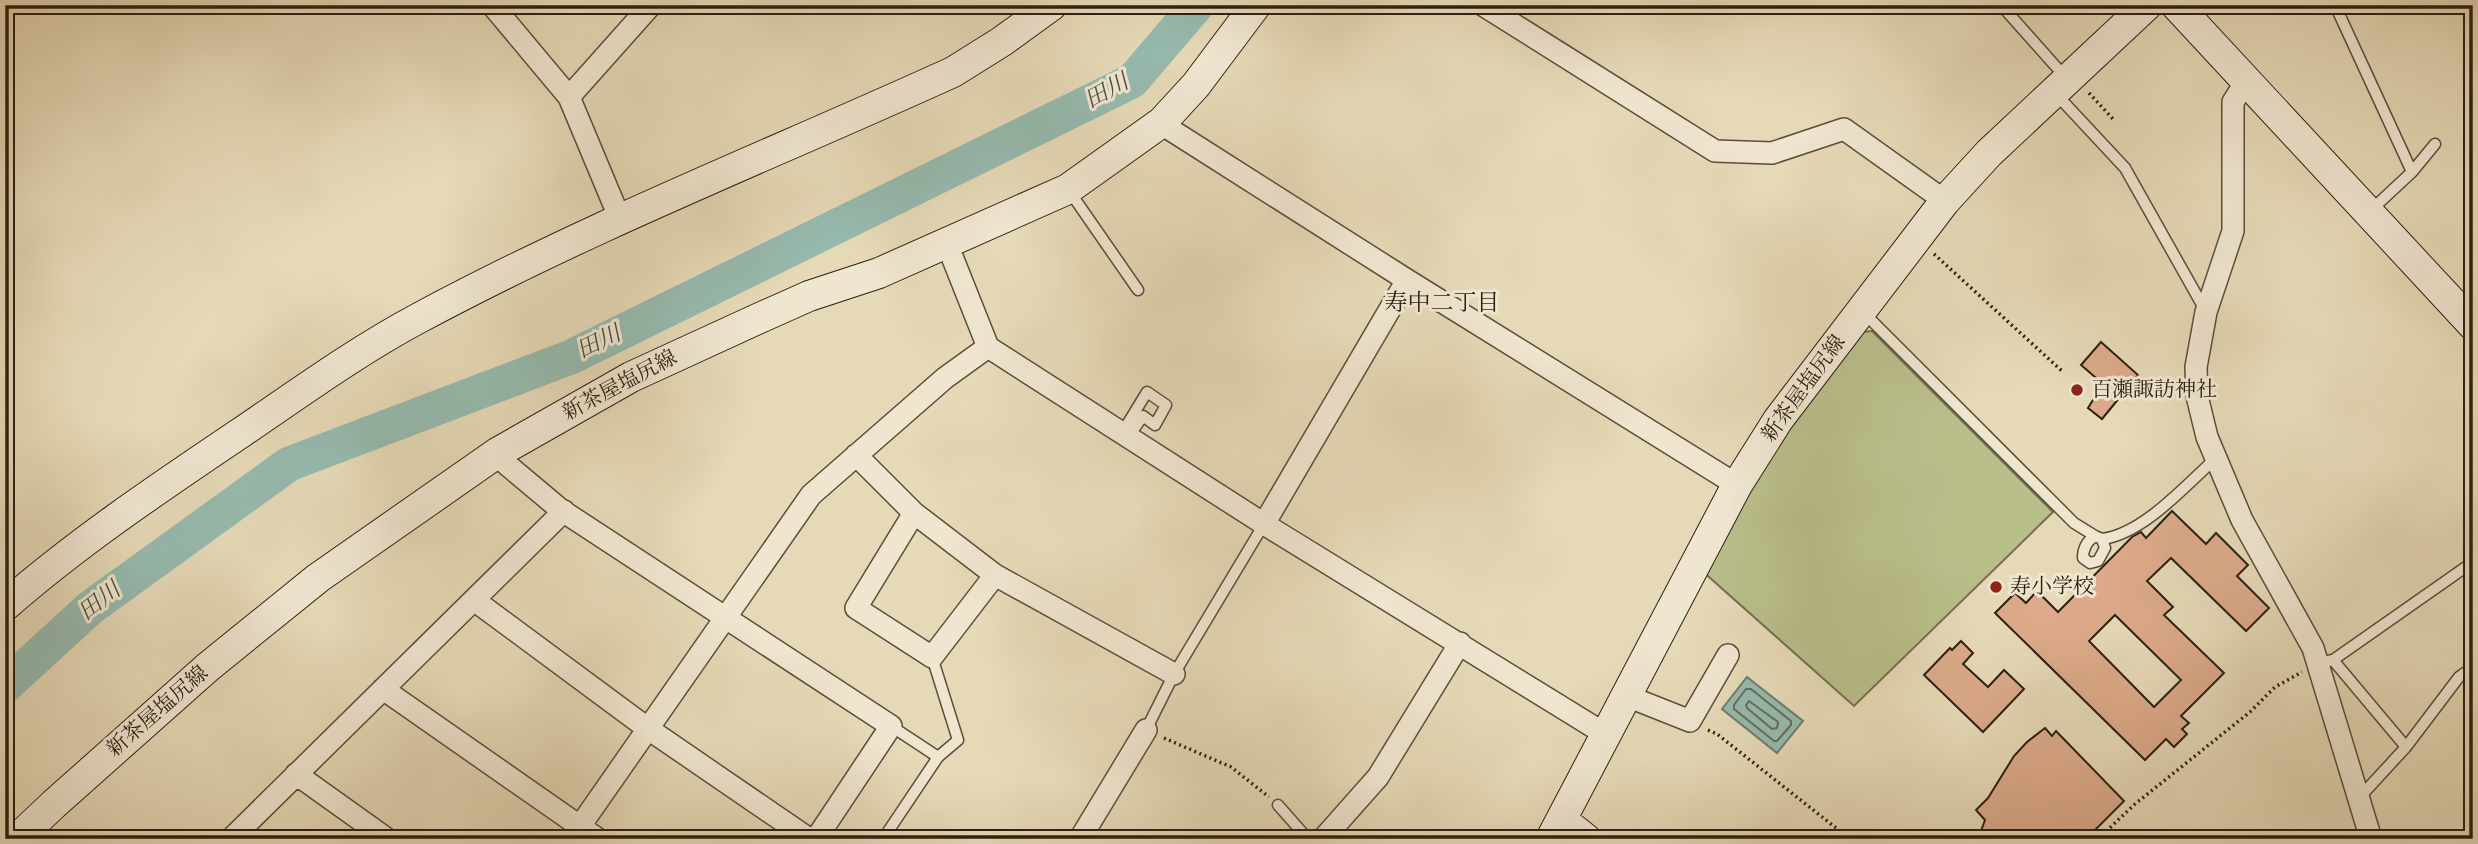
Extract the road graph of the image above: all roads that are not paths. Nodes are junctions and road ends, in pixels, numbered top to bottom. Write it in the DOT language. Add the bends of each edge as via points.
graph roads {
  1 [pos="492,5"];
  2 [pos="651,5"];
  3 [pos="1052,5"];
  4 [pos="1256,5"];
  5 [pos="1482,5"];
  6 [pos="2001,5"];
  7 [pos="2147,5"];
  8 [pos="2176,5"];
  9 [pos="2335,5"];
  10 [pos="1507,12"];
  11 [pos="2247,80"];
  12 [pos="2065,83"];
  13 [pos="569,97"];
  14 [pos="1171,130"];
  15 [pos="2435,144"];
  16 [pos="2412,172"];
  17 [pos="1068,189"];
  18 [pos="1945,201"];
  19 [pos="2369,212"];
  20 [pos="620,219"];
  21 [pos="947,244"];
  22 [pos="1407,280"];
  23 [pos="1138,290"];
  24 [pos="1862,312"];
  25 [pos="2206,312"];
  26 [pos="2473,325"];
  27 [pos="988,347"];
  28 [pos="1125,435"];
  29 [pos="497,453"];
  30 [pos="856,455"];
  31 [pos="2215,459"];
  32 [pos="1737,485"];
  33 [pos="564,511"];
  34 [pos="914,513"];
  35 [pos="1264,524"];
  36 [pos="2473,562"];
  37 [pos="995,575"];
  38 [pos="474,600"];
  39 [pos="5,607"];
  40 [pos="726,619"];
  41 [pos="1460,643"];
  42 [pos="1728,655"];
  43 [pos="932,657"];
  44 [pos="2325,661"];
  45 [pos="2473,667"];
  46 [pos="1174,674"];
  47 [pos="383,689"];
  48 [pos="1627,696"];
  49 [pos="891,726"];
  50 [pos="647,728"];
  51 [pos="1146,730"];
  52 [pos="1605,734"];
  53 [pos="2406,747"];
  54 [pos="938,757"];
  55 [pos="296,774"];
  56 [pos="2359,798"];
  57 [pos="1279,805"];
  58 [pos="1557,830"];
  59 [pos="576,832"];
  60 [pos="18,839"];
  61 [pos="231,839"];
  62 [pos="387,839"];
  63 [pos="598,839"];
  64 [pos="809,839"];
  65 [pos="816,839"];
  66 [pos="883,839"];
  67 [pos="1080,839"];
  68 [pos="1308,839"];
  69 [pos="1323,839"];
  70 [pos="1586,839"];
  71 [pos="2371,839"];
  1 -- 13 [label="street"];
  2 -- 13 [label="street"];
  3 -- 20 [label="main road" via="953,72"];
  4 -- 17 [label="main road, 新茶屋塩尻線" via="1196,85 1161,122"];
  5 -- 10 [label="street"];
  6 -- 12 [label="lane"];
  7 -- 12 [label="main road, 新茶屋塩尻線"];
  8 -- 11 [label="main road"];
  9 -- 16 [label="lane"];
  10 -- 18 [label="street" via="1715,151 1772,153 1844,129"];
  11 -- 19 [label="main road"];
  11 -- 25 [label="street" via="2233,102 2233,231"];
  12 -- 18 [label="main road, 新茶屋塩尻線"];
  12 -- 25 [label="lane" via="2124,168"];
  13 -- 20 [label="street"];
  14 -- 22 [label="street"];
  15 -- 16 [label="lane"];
  16 -- 19 [label="lane"];
  17 -- 21 [label="main road, 新茶屋塩尻線"];
  17 -- 23 [label="lane"];
  18 -- 24 [label="main road, 新茶屋塩尻線"];
  19 -- 26 [label="main road"];
  20 -- 39 [label="main road" via="418,318 142,500"];
  21 -- 27 [label="street"];
  21 -- 29 [label="main road, 新茶屋塩尻線" via="809,296 631,377"];
  22 -- 32 [label="street"];
  22 -- 35 [label="street"];
  24 -- 31 [label="lane" via="2074,523 2099,538 2115,538 2138,527"];
  24 -- 32 [label="main road, 新茶屋塩尻線" via="1778,421"];
  25 -- 31 [label="street" via="2196,367 2197,396"];
  27 -- 28 [label="street"];
  27 -- 30 [label="street" via="945,377"];
  28 -- 28 [label="lane" via="1147,392 1166,405 1155,425 1143,416"];
  28 -- 35 [label="street"];
  29 -- 33 [label="street"];
  29 -- 60 [label="main road, 新茶屋塩尻線" via="318,578 208,667"];
  30 -- 34 [label="street"];
  30 -- 40 [label="street" via="811,495"];
  31 -- 44 [label="street" via="2242,520 2313,648"];
  32 -- 48 [label="main road, 新茶屋塩尻線"];
  33 -- 38 [label="street"];
  33 -- 40 [label="street"];
  34 -- 37 [label="street"];
  34 -- 43 [label="street" via="856,608"];
  35 -- 41 [label="street"];
  35 -- 46 [label="lane"];
  36 -- 44 [label="lane"];
  37 -- 43 [label="street"];
  37 -- 46 [label="street"];
  38 -- 47 [label="street"];
  38 -- 50 [label="street"];
  40 -- 49 [label="street"];
  40 -- 50 [label="street"];
  41 -- 52 [label="street"];
  41 -- 69 [label="street" via="1378,777"];
  42 -- 48 [label="street" via="1690,722"];
  43 -- 54 [label="lane" via="958,740"];
  44 -- 53 [label="lane"];
  44 -- 56 [label="street"];
  45 -- 53 [label="lane" via="2459,677"];
  46 -- 51 [label="lane"];
  47 -- 55 [label="street"];
  47 -- 59 [label="street"];
  48 -- 52 [label="main road, 新茶屋塩尻線"];
  49 -- 54 [label="lane"];
  49 -- 65 [label="street"];
  50 -- 59 [label="street"];
  50 -- 64 [label="street"];
  51 -- 67 [label="street"];
  52 -- 58 [label="main road, 新茶屋塩尻線"];
  53 -- 56 [label="lane"];
  54 -- 66 [label="lane"];
  55 -- 61 [label="street"];
  55 -- 62 [label="street"];
  56 -- 71 [label="street"];
  57 -- 68 [label="lane"];
  58 -- 70 [label="main road"];
  59 -- 63 [label="street"];
}
